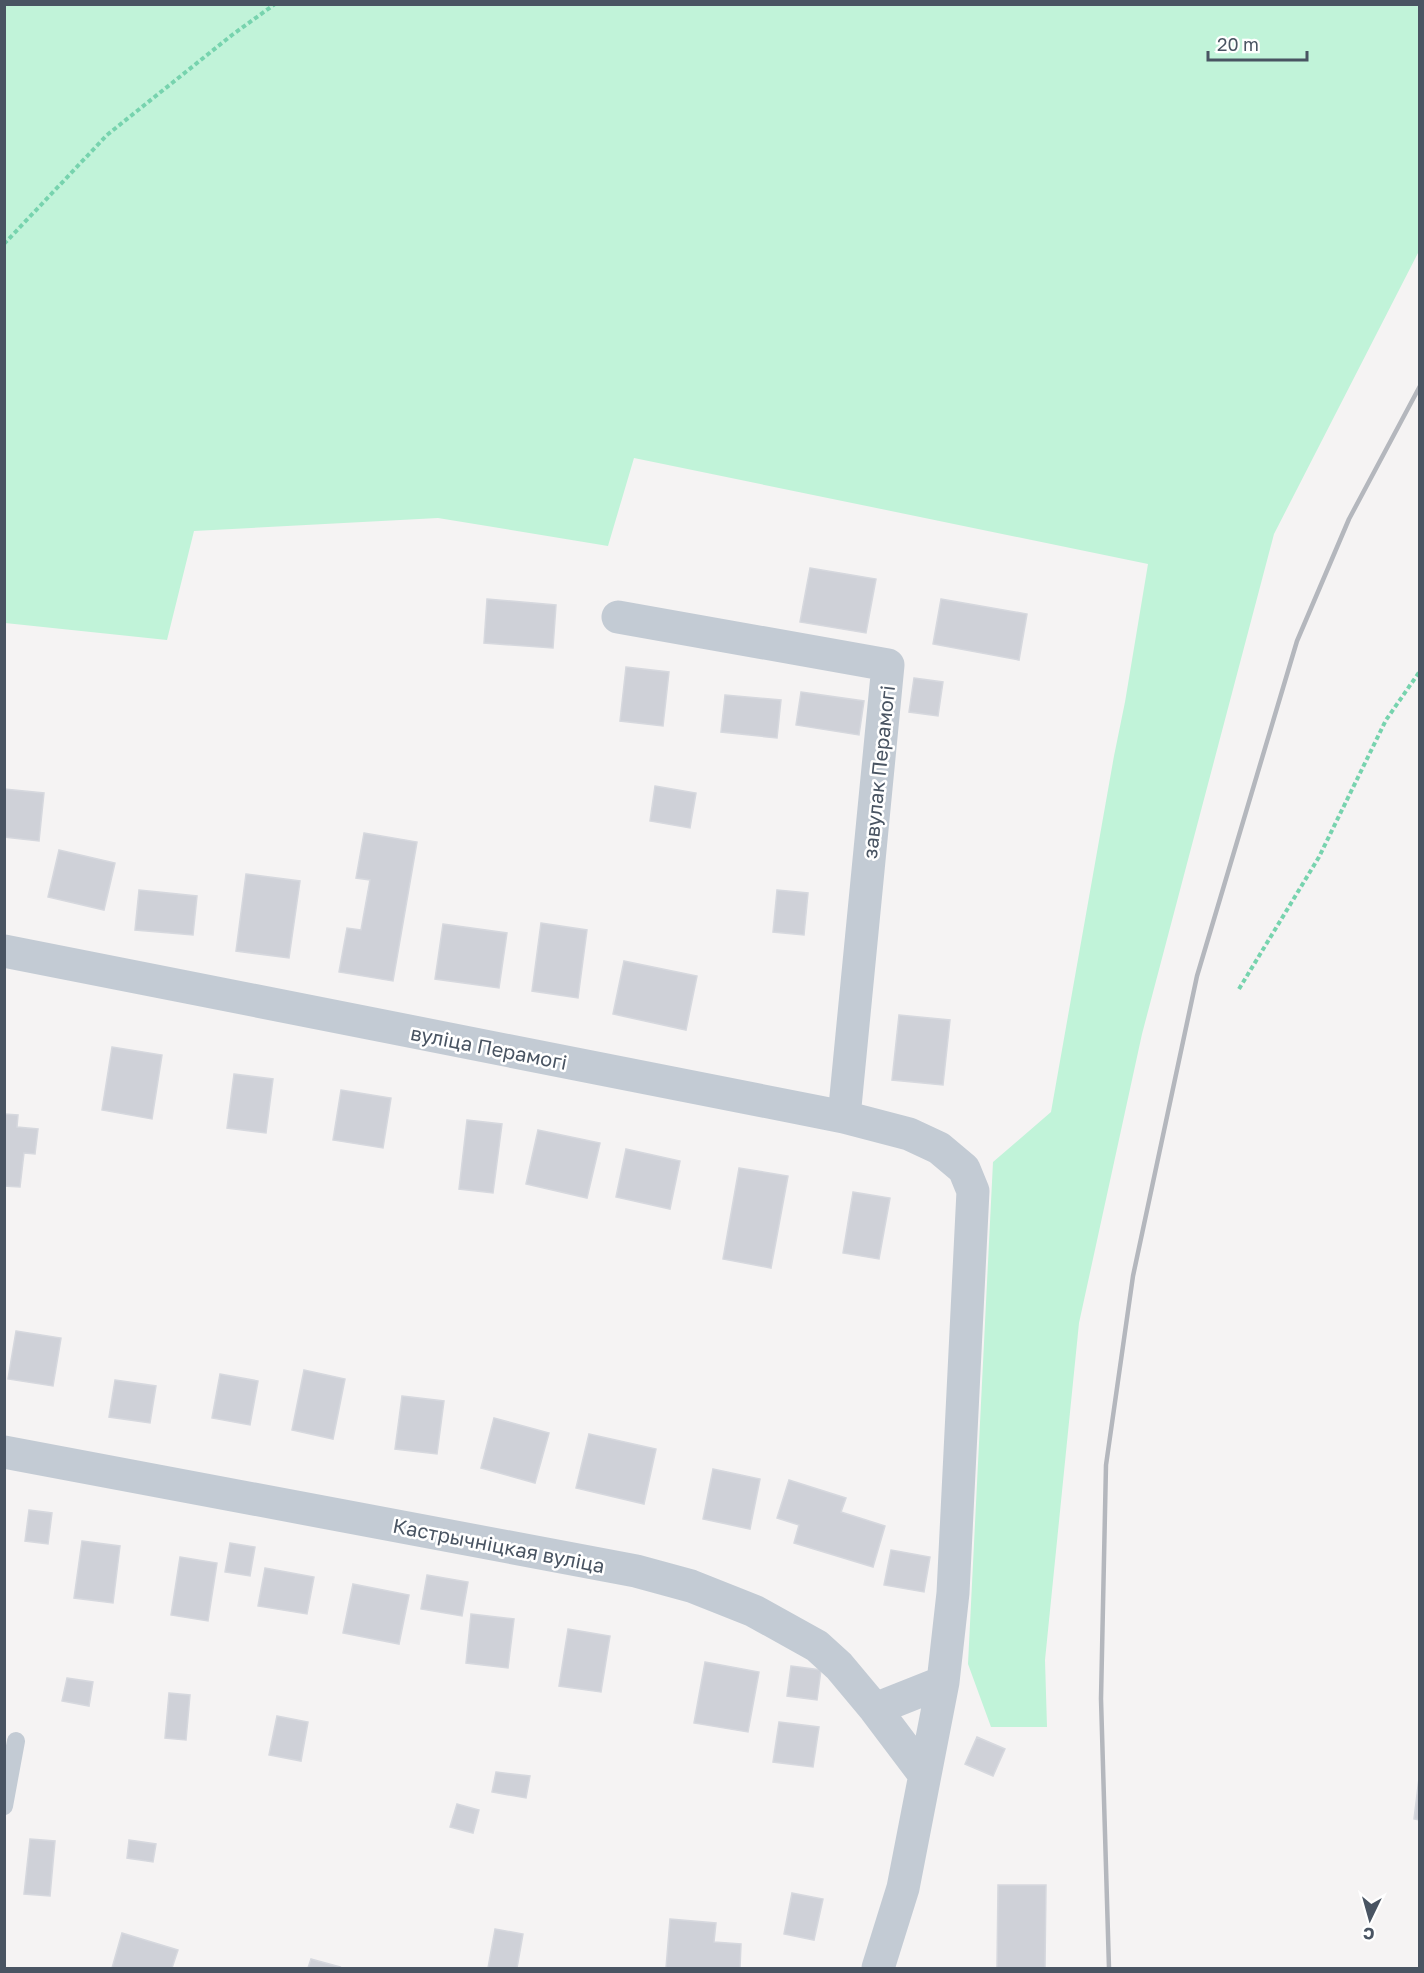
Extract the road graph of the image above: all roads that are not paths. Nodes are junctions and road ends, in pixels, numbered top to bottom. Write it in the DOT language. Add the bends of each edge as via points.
graph roads {
  1 [pos="618,617"];
  2 [pos="4,951"];
  3 [pos="844,1118"];
  4 [pos="4,1452"];
  5 [pos="944,1682"];
  6 [pos="875,1709"];
  7 [pos="16,1741"];
  8 [pos="924,1774"];
  9 [pos="4,1806"];
  10 [pos="878,1968"];
  1 -- 3 [label="street, завулак Перамогі" via="888,665"];
  2 -- 3 [label="street, вуліца Перамогі"];
  3 -- 5 [label="street, вуліца Перамогі" via="909,1134 939,1148 964,1168 973,1191 953,1593"];
  4 -- 6 [label="street, Кастрычніцкая вуліца" via="636,1571 691,1586 754,1611 817,1646"];
  5 -- 6 [label="street"];
  5 -- 8 [label="street"];
  6 -- 8 [label="street, Кастрычніцкая вуліца"];
  7 -- 9 [label="lane"];
  8 -- 10 [label="street" via="903,1888"];
}
